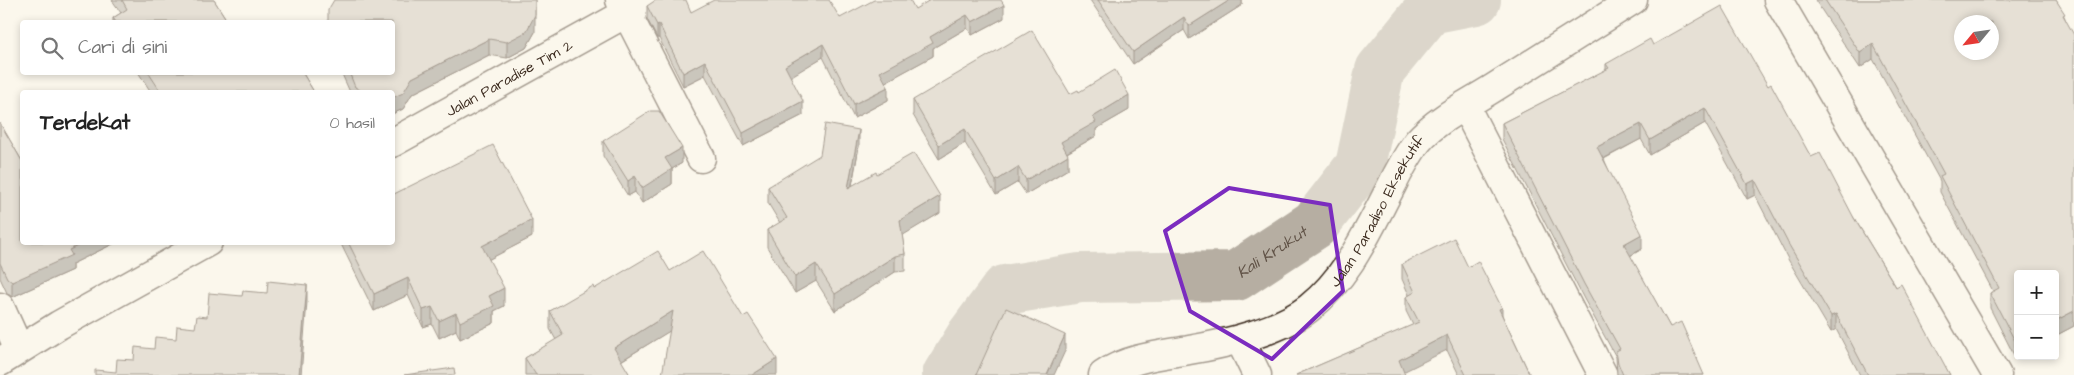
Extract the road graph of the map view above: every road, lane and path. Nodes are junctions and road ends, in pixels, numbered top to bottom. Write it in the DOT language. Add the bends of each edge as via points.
graph roads {
  1 [pos="1633,0"];
  2 [pos="1778,0"];
  3 [pos="632,4"];
  4 [pos="1465,106"];
  5 [pos="395,141"];
  6 [pos="701,158"];
  7 [pos="197,248"];
  8 [pos="0,307"];
  9 [pos="1240,340"];
  10 [pos="10,355"];
  11 [pos="1103,375"];
  12 [pos="1256,375"];
  13 [pos="1603,375"];
  14 [pos="1997,375"];
  1 -- 4 [label="street, Jalan Paradiso Eksekutif"];
  2 -- 14 [label="street"];
  3 -- 5 [label="street, Jalan Paradise Tim 2"];
  3 -- 6 [label="street"];
  4 -- 9 [label="street, Jalan Paradiso Eksekutif" via="1418,141 1348,267 1332,287 1308,309"];
  4 -- 13 [label="street"];
  7 -- 10 [label="street"];
  8 -- 10 [label="street"];
  9 -- 11 [label="street, Jalan Paradiso Eksekutif" via="1154,356 1127,363"];
  9 -- 12 [label="street"];
}
